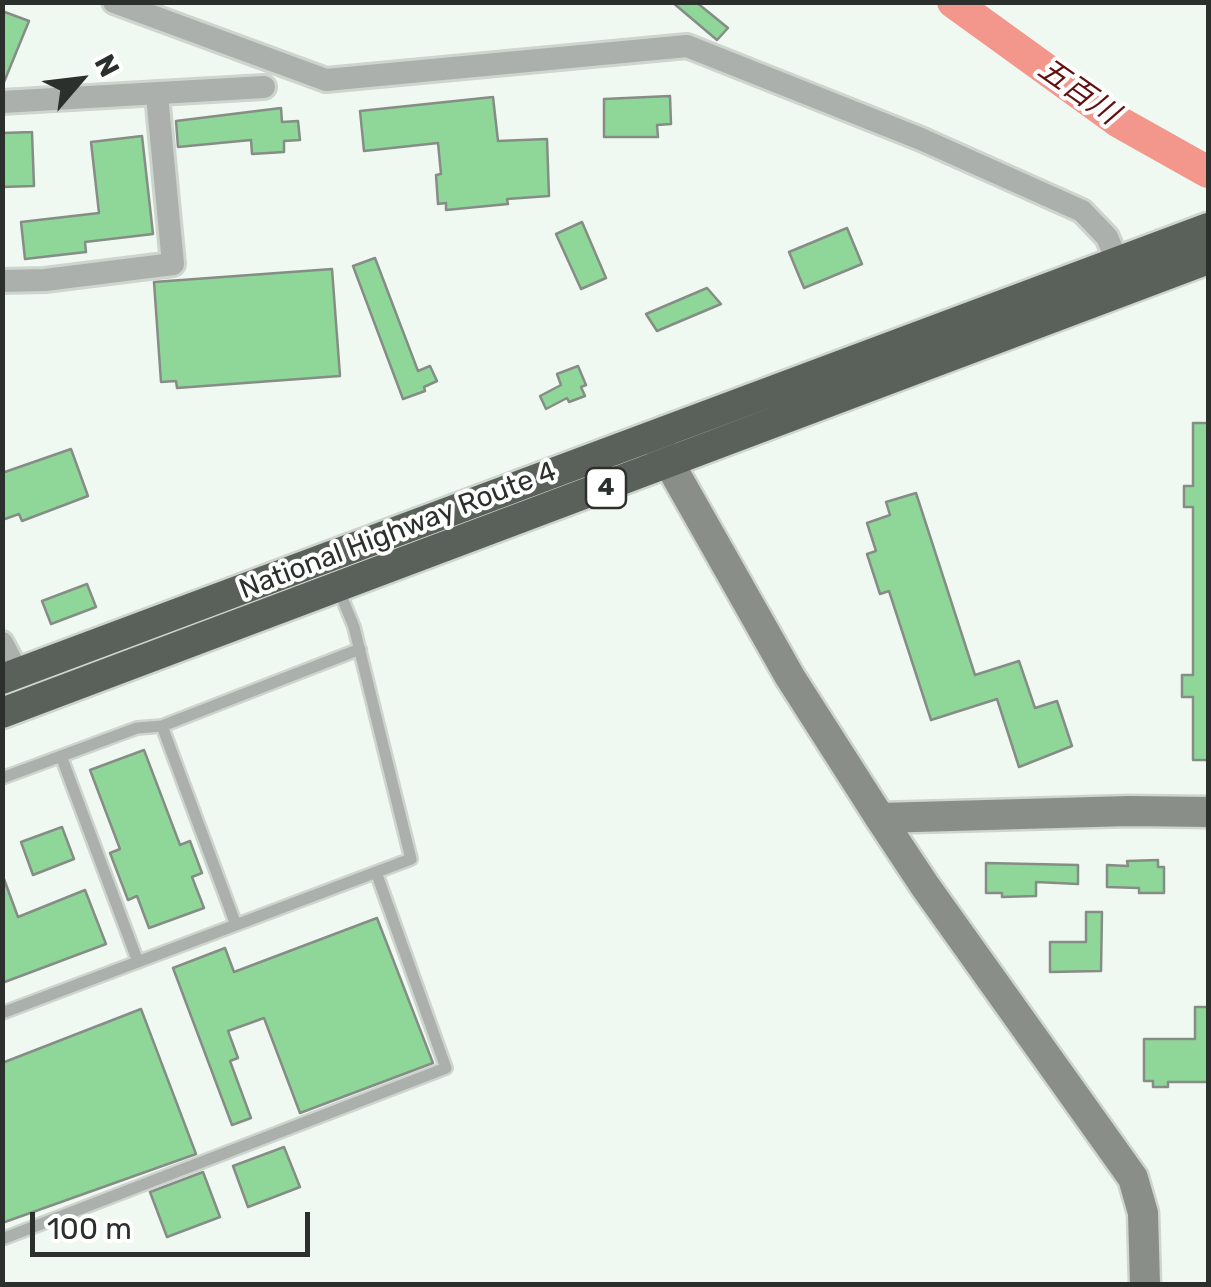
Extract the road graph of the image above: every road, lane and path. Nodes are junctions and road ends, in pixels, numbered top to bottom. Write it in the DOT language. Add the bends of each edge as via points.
graph roads {
  1 [pos="114,2"];
  2 [pos="264,87"];
  3 [pos="158,95"];
  4 [pos="2,102"];
  5 [pos="1208,228"];
  6 [pos="1208,259"];
  7 [pos="1118,263"];
  8 [pos="2,282"];
  9 [pos="654,437"];
  10 [pos="668,465"];
  11 [pos="338,588"];
  12 [pos="2,643"];
  13 [pos="360,650"];
  14 [pos="10,676"];
  15 [pos="2,712"];
  16 [pos="162,726"];
  17 [pos="61,756"];
  18 [pos="2,778"];
  19 [pos="1208,812"];
  20 [pos="880,818"];
  21 [pos="376,872"];
  22 [pos="236,925"];
  23 [pos="138,962"];
  24 [pos="2,1014"];
  25 [pos="2,1239"];
  26 [pos="1144,1284"];
  1 -- 7 [label="street" via="326,80 687,46 1082,211 1107,238"];
  2 -- 3 [label="street"];
  3 -- 4 [label="street"];
  3 -- 8 [label="street" via="173,264"];
  5 -- 7 [label="highway, National Highway Route 4 / 4"];
  6 -- 10 [label="highway, National Highway Route 4 / 4"];
  7 -- 9 [label="highway, National Highway Route 4 / 4"];
  9 -- 10 [label="street"];
  9 -- 14 [label="highway, National Highway Route 4 / 4"];
  10 -- 11 [label="highway, National Highway Route 4 / 4"];
  10 -- 20 [label="street"];
  11 -- 13 [label="lane"];
  11 -- 15 [label="highway, National Highway Route 4 / 4"];
  12 -- 14 [label="street"];
  13 -- 16 [label="lane"];
  13 -- 21 [label="lane" via="411,859"];
  16 -- 17 [label="lane" via="137,728"];
  16 -- 22 [label="lane"];
  17 -- 18 [label="lane"];
  17 -- 23 [label="lane"];
  19 -- 20 [label="street"];
  20 -- 26 [label="street" via="1133,1178 1143,1213"];
  21 -- 22 [label="lane"];
  21 -- 25 [label="lane" via="446,1068"];
  22 -- 23 [label="lane"];
  23 -- 24 [label="lane"];
}
